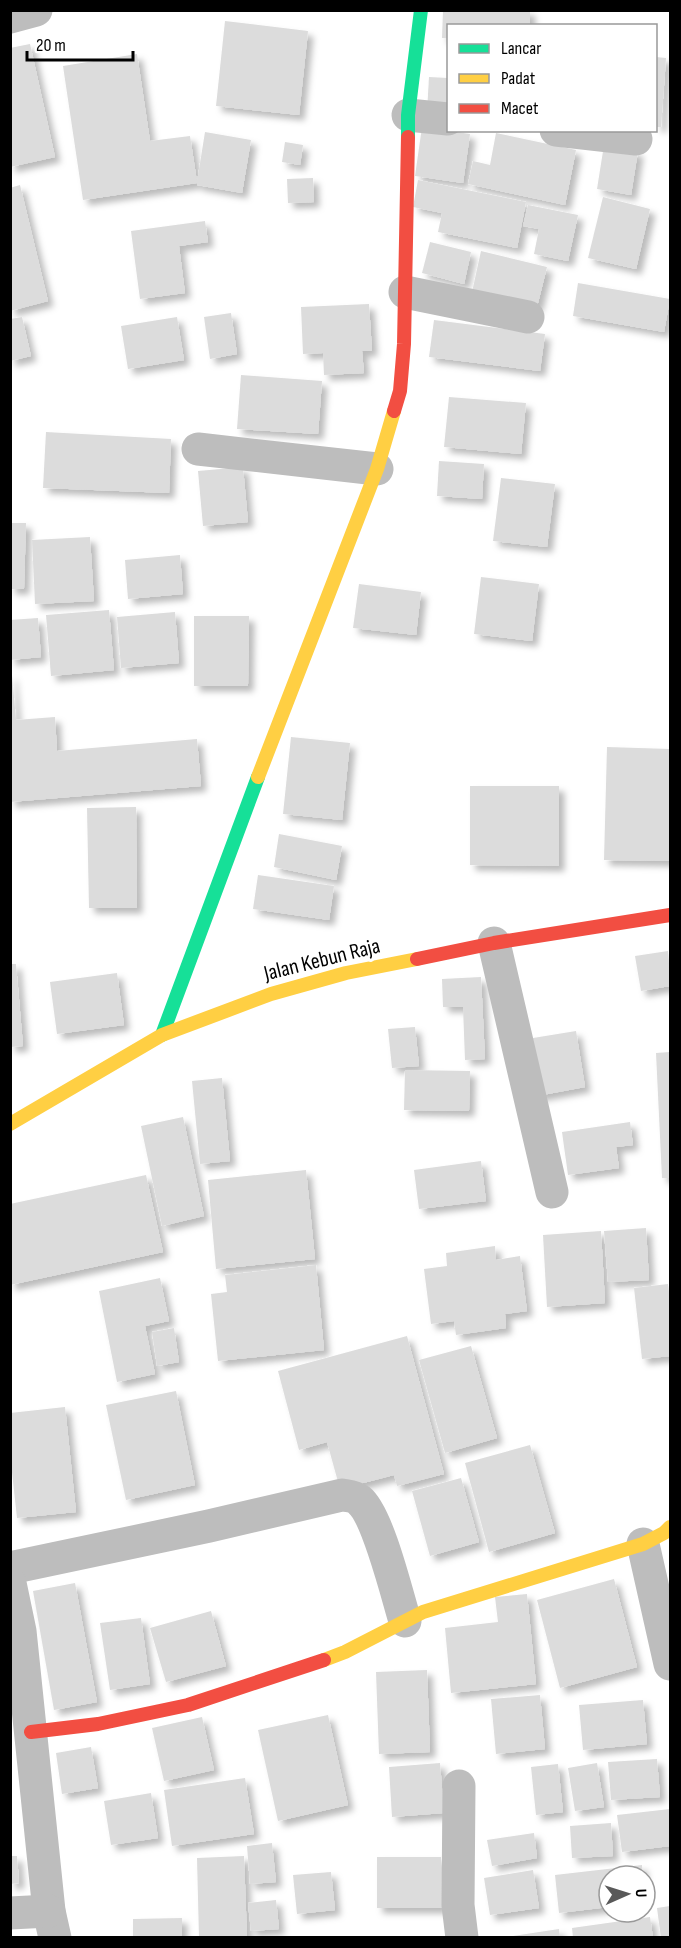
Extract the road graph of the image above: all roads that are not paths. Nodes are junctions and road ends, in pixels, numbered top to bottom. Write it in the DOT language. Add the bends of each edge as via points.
graph roads {
  1 [pos="36,10"];
  2 [pos="421,10"];
  3 [pos="10,17"];
  4 [pos="408,115"];
  5 [pos="447,119"];
  6 [pos="574,132"];
  7 [pos="636,139"];
  8 [pos="405,292"];
  9 [pos="528,317"];
  10 [pos="198,449"];
  11 [pos="377,469"];
  12 [pos="670,915"];
  13 [pos="494,943"];
  14 [pos="162,1035"];
  15 [pos="10,1125"];
  16 [pos="552,1192"];
  17 [pos="670,1527"];
  18 [pos="654,1557"];
  19 [pos="10,1568"];
  20 [pos="10,1583"];
  21 [pos="405,1621"];
  22 [pos="670,1664"];
  23 [pos="25,1750"];
  24 [pos="459,1786"];
  25 [pos="10,1913"];
  26 [pos="52,1924"];
  27 [pos="462,1938"];
  1 -- 3 [label="street"];
  2 -- 4 [label="street"];
  4 -- 5 [label="street"];
  4 -- 8 [label="street"];
  6 -- 7 [label="street"];
  8 -- 9 [label="street"];
  8 -- 11 [label="street" via="400,391"];
  10 -- 11 [label="street"];
  11 -- 14 [label="street"];
  12 -- 13 [label="street, Jalan Kebun Raja"];
  13 -- 14 [label="street, Jalan Kebun Raja" via="335,976 271,994"];
  13 -- 16 [label="street"];
  14 -- 15 [label="street, Jalan Kebun Raja"];
  17 -- 18 [label="street"];
  18 -- 21 [label="street" via="423,1612"];
  18 -- 22 [label="street"];
  19 -- 21 [label="street" via="342,1494 359,1500 367,1509"];
  20 -- 23 [label="street" via="20,1631"];
  21 -- 23 [label="street" via="345,1652 264,1681 188,1705 98,1724"];
  23 -- 26 [label="street"];
  24 -- 27 [label="street" via="458,1905"];
  25 -- 26 [label="street"];
}
